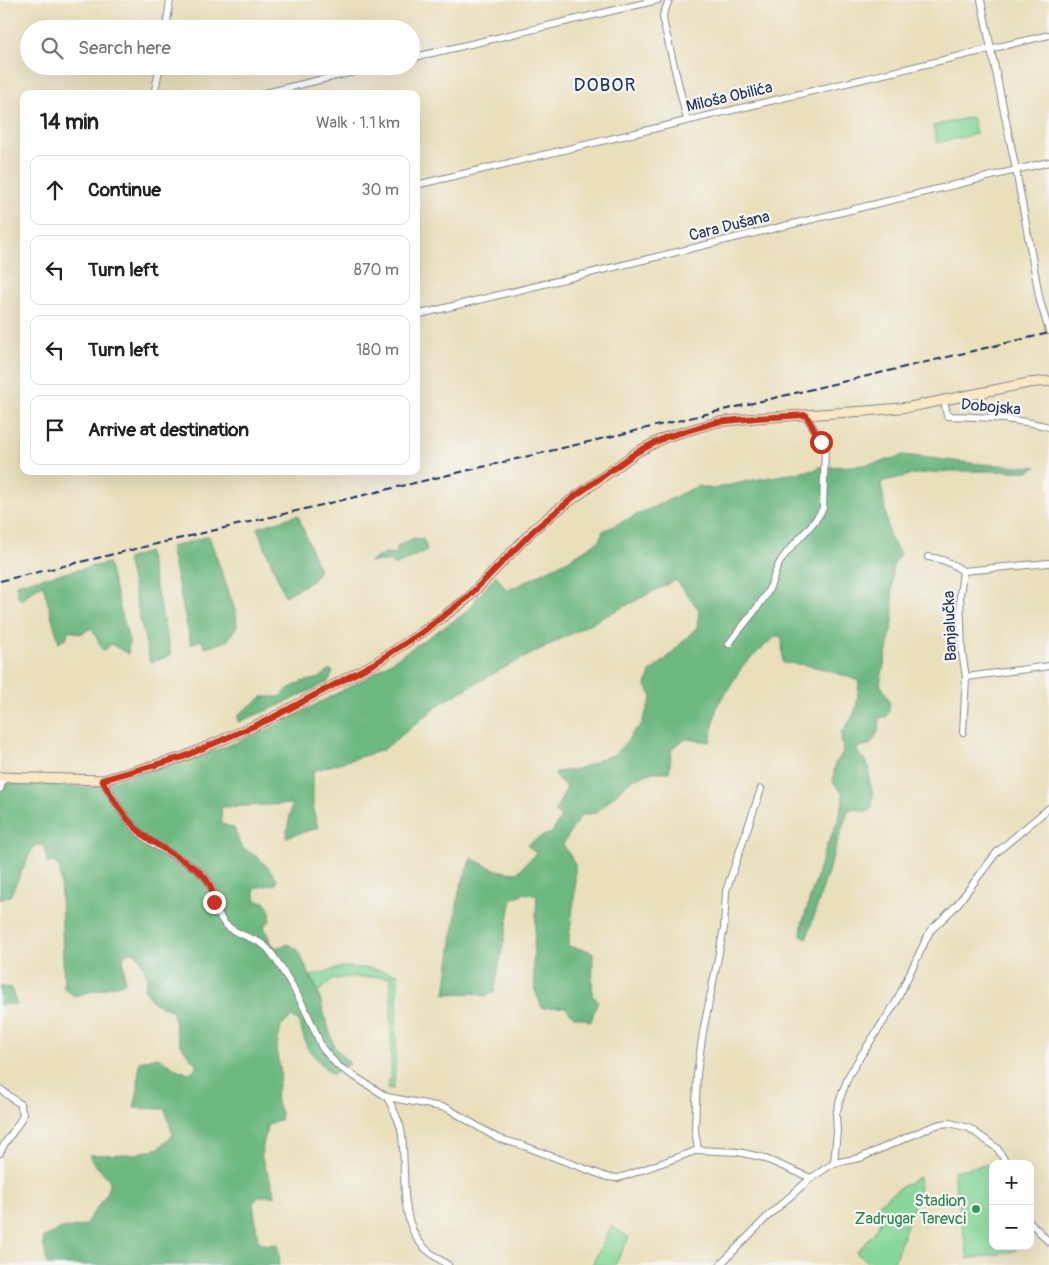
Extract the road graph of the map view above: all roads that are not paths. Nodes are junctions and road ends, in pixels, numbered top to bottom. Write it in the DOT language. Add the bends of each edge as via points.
graph roads {
  1 [pos="170,0"];
  2 [pos="658,0"];
  3 [pos="669,0"];
  4 [pos="981,0"];
  5 [pos="167,20"];
  6 [pos="1049,35"];
  7 [pos="991,48"];
  8 [pos="420,56"];
  9 [pos="158,75"];
  10 [pos="341,75"];
  11 [pos="155,90"];
  12 [pos="279,90"];
  13 [pos="687,120"];
  14 [pos="1049,162"];
  15 [pos="1016,170"];
  16 [pos="420,184"];
  17 [pos="420,315"];
  18 [pos="1049,332"];
  19 [pos="1049,381"];
  20 [pos="944,400"];
  21 [pos="806,415"];
  22 [pos="1049,427"];
  23 [pos="928,558"];
  24 [pos="1049,563"];
  25 [pos="963,571"];
  26 [pos="729,644"];
  27 [pos="1049,666"];
  28 [pos="966,677"];
  29 [pos="964,732"];
  30 [pos="2,777"];
  31 [pos="102,780"];
  32 [pos="0,789"];
  33 [pos="761,789"];
  34 [pos="1049,808"];
  35 [pos="0,1089"];
  36 [pos="387,1097"];
  37 [pos="698,1150"];
  38 [pos="0,1153"];
  39 [pos="1005,1160"];
  40 [pos="834,1163"];
  41 [pos="797,1173"];
  42 [pos="811,1178"];
  43 [pos="798,1189"];
  44 [pos="1034,1226"];
  45 [pos="1049,1242"];
  46 [pos="448,1265"];
  47 [pos="720,1265"];
  1 -- 5 [label="street"];
  2 -- 8 [label="street"];
  3 -- 13 [label="street" via="664,24"];
  4 -- 7 [label="street"];
  6 -- 7 [label="street, Miloša Obilića"];
  7 -- 13 [label="street, Miloša Obilića"];
  7 -- 15 [label="street"];
  9 -- 11 [label="street"];
  10 -- 12 [label="street"];
  13 -- 16 [label="street, Miloša Obilića"];
  14 -- 15 [label="street, Cara Dušana"];
  15 -- 17 [label="street, Cara Dušana"];
  15 -- 18 [label="street" via="1040,301"];
  19 -- 20 [label="main road"];
  20 -- 21 [label="main road" via="901,408"];
  20 -- 22 [label="street, Dobojska" via="947,416 1018,421"];
  21 -- 26 [label="street" via="825,449 823,508 780,561 768,590"];
  21 -- 31 [label="main road" via="717,422 666,437 637,452 534,530 467,598 375,663 261,723 183,757"];
  23 -- 25 [label="street" via="939,558"];
  24 -- 25 [label="street, Banjalučka"];
  25 -- 28 [label="street, Banjalučka" via="960,596"];
  27 -- 28 [label="street, Banjalučka"];
  28 -- 29 [label="street, Banjalučka"];
  30 -- 31 [label="main road"];
  30 -- 32 [label="street"];
  31 -- 36 [label="street" via="118,808 139,832 206,878 224,923 236,933 266,947 290,982 329,1057"];
  33 -- 37 [label="street" via="726,891 724,928 697,1074"];
  34 -- 40 [label="street" via="997,852 962,900 930,931 896,1004 849,1076 836,1114"];
  35 -- 38 [label="street" via="20,1104 23,1114 16,1131"];
  36 -- 37 [label="street" via="447,1108 497,1138 607,1177 618,1178"];
  36 -- 46 [label="street" via="401,1130 404,1187 411,1225 423,1246"];
  37 -- 41 [label="street" via="738,1152 774,1162"];
  39 -- 40 [label="street" via="998,1148 969,1128 950,1123 926,1129 860,1158"];
  40 -- 42 [label="street"];
  41 -- 42 [label="street"];
  41 -- 43 [label="street"];
  42 -- 43 [label="street"];
  43 -- 47 [label="street"];
  44 -- 45 [label="street"];
}
